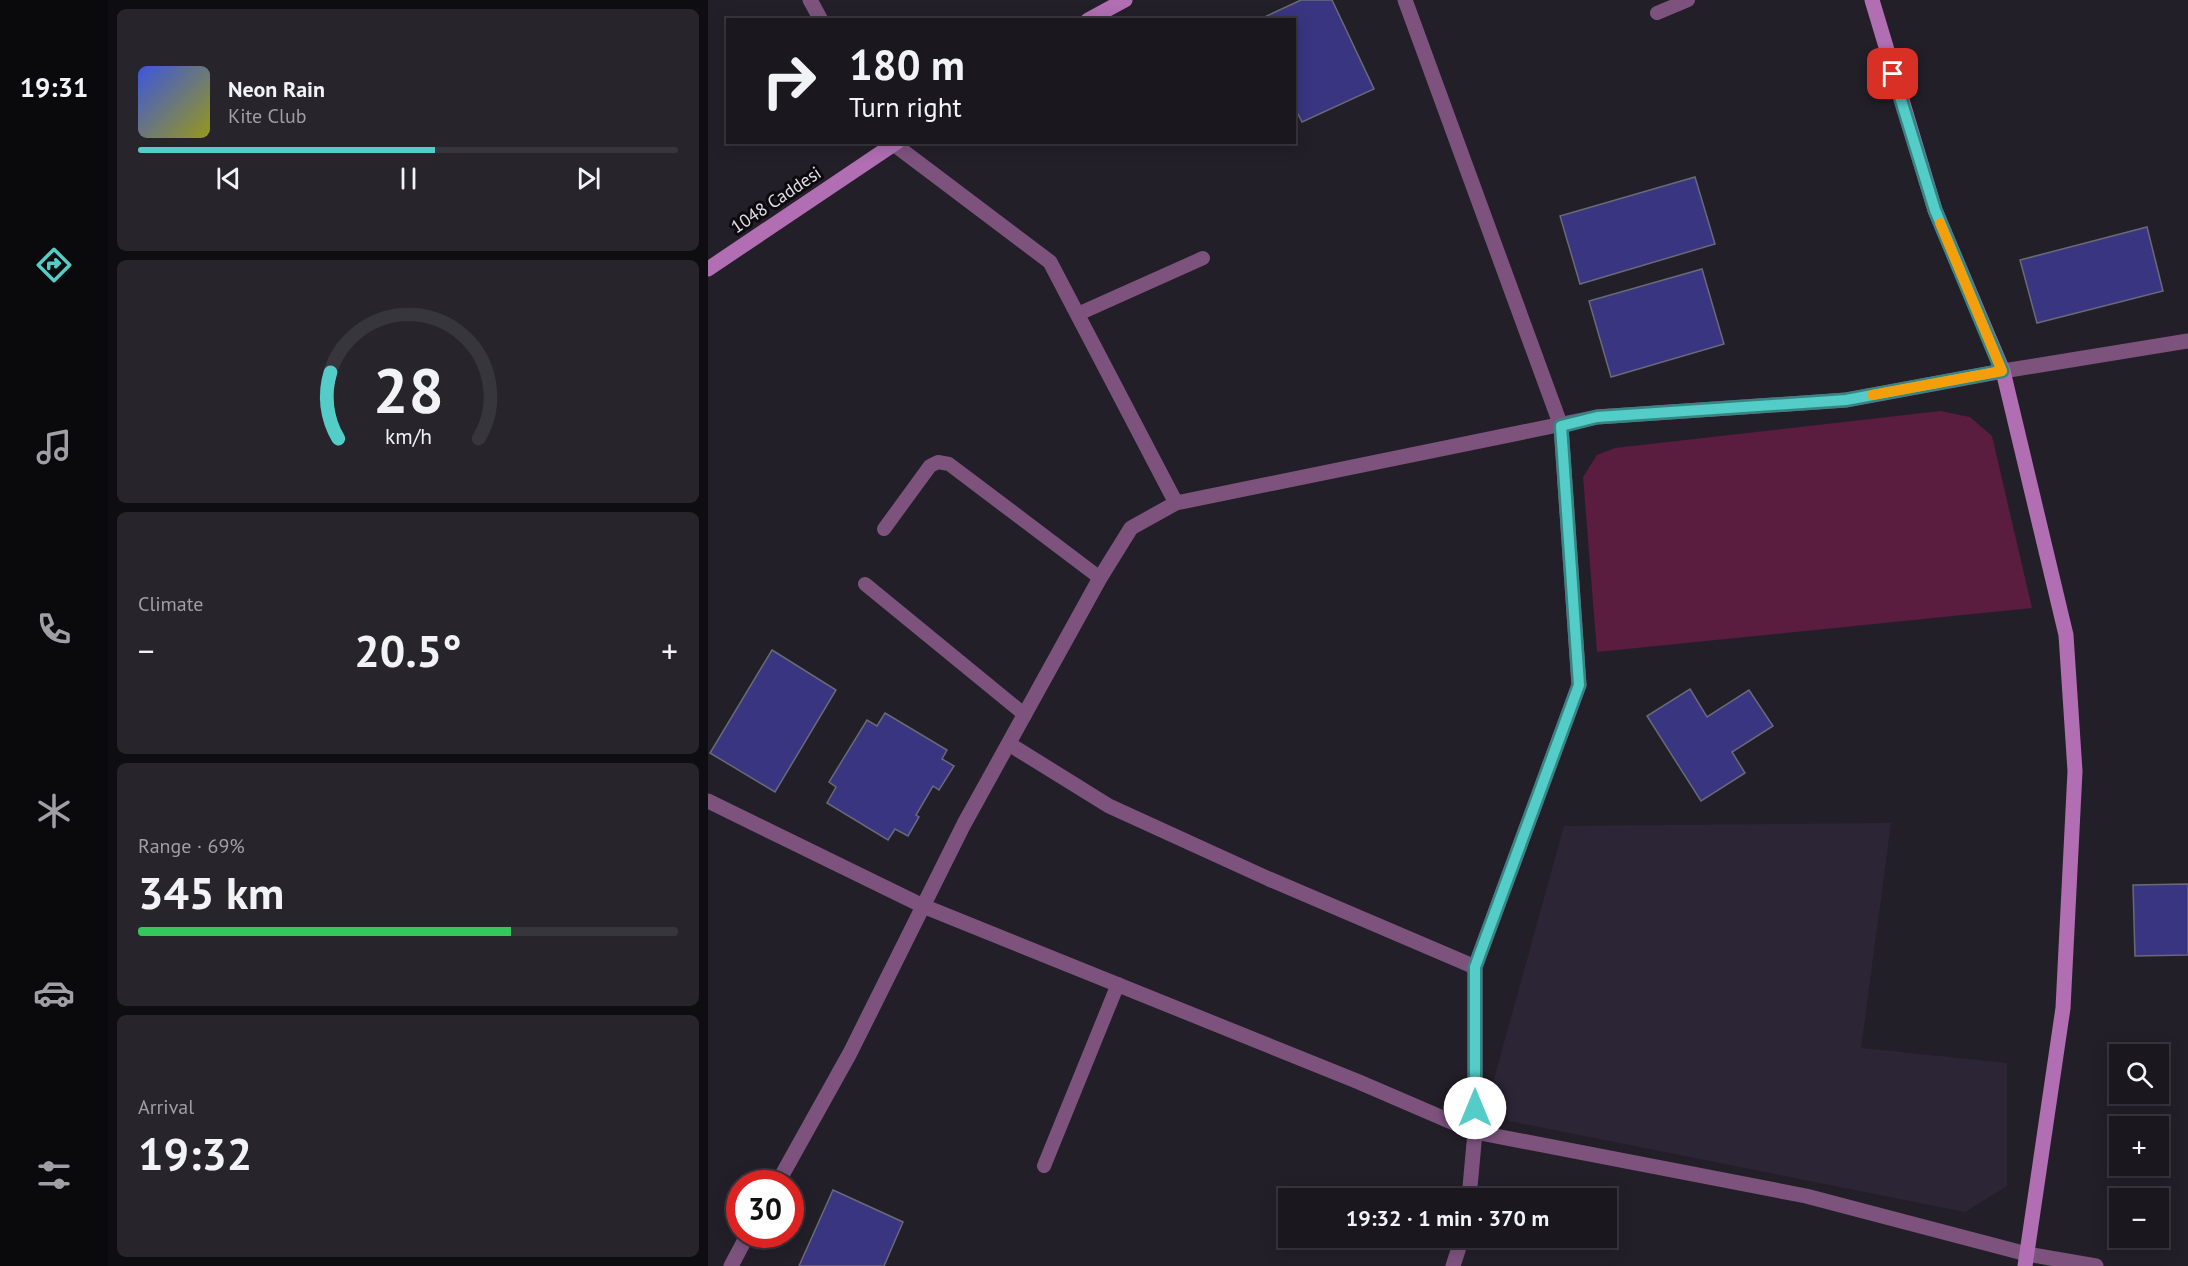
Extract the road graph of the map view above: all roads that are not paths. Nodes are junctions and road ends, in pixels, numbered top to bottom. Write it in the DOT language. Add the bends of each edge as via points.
graph roads {
  1 [pos="810,0"];
  2 [pos="1125,0"];
  3 [pos="1405,0"];
  4 [pos="1688,0"];
  5 [pos="1872,0"];
  6 [pos="1657,13"];
  7 [pos="820,18"];
  8 [pos="1092,18"];
  9 [pos="892,144"];
  10 [pos="894,144"];
  11 [pos="1203,258"];
  12 [pos="708,269"];
  13 [pos="1078,315"];
  14 [pos="2188,341"];
  15 [pos="2002,371"];
  16 [pos="1561,426"];
  17 [pos="1176,502"];
  18 [pos="884,529"];
  19 [pos="1101,578"];
  20 [pos="865,584"];
  21 [pos="1025,715"];
  22 [pos="1009,744"];
  23 [pos="708,801"];
  24 [pos="923,906"];
  25 [pos="1475,967"];
  26 [pos="1118,984"];
  27 [pos="1475,1132"];
  28 [pos="1044,1166"];
  29 [pos="785,1170"];
  30 [pos="1470,1188"];
  31 [pos="741,1248"];
  32 [pos="1459,1248"];
  33 [pos="2026,1260"];
  34 [pos="731,1266"];
  35 [pos="1453,1266"];
  36 [pos="2096,1266"];
  1 -- 7 [label="street"];
  2 -- 8 [label="street"];
  3 -- 16 [label="street"];
  4 -- 6 [label="lane"];
  5 -- 15 [label="street" via="1935,210"];
  9 -- 12 [label="street, 1048 Caddesi"];
  10 -- 13 [label="street" via="1050,262"];
  11 -- 13 [label="lane"];
  13 -- 17 [label="street"];
  14 -- 15 [label="street"];
  15 -- 16 [label="street" via="1846,400 1597,417"];
  15 -- 33 [label="street" via="2066,635 2075,771 2063,1008"];
  16 -- 17 [label="street"];
  16 -- 25 [label="street" via="1579,685"];
  17 -- 19 [label="street" via="1131,528"];
  18 -- 19 [label="lane" via="930,466 938,462 948,464"];
  19 -- 21 [label="street"];
  20 -- 21 [label="lane"];
  21 -- 22 [label="street"];
  22 -- 24 [label="street"];
  22 -- 25 [label="street" via="1109,806"];
  23 -- 24 [label="street"];
  24 -- 26 [label="street"];
  24 -- 29 [label="street" via="850,1053"];
  25 -- 27 [label="street"];
  26 -- 27 [label="street"];
  26 -- 28 [label="lane"];
  27 -- 30 [label="street"];
  27 -- 33 [label="street" via="1806,1196"];
  31 -- 34 [label="street"];
  32 -- 35 [label="street"];
  33 -- 36 [label="street"];
}
